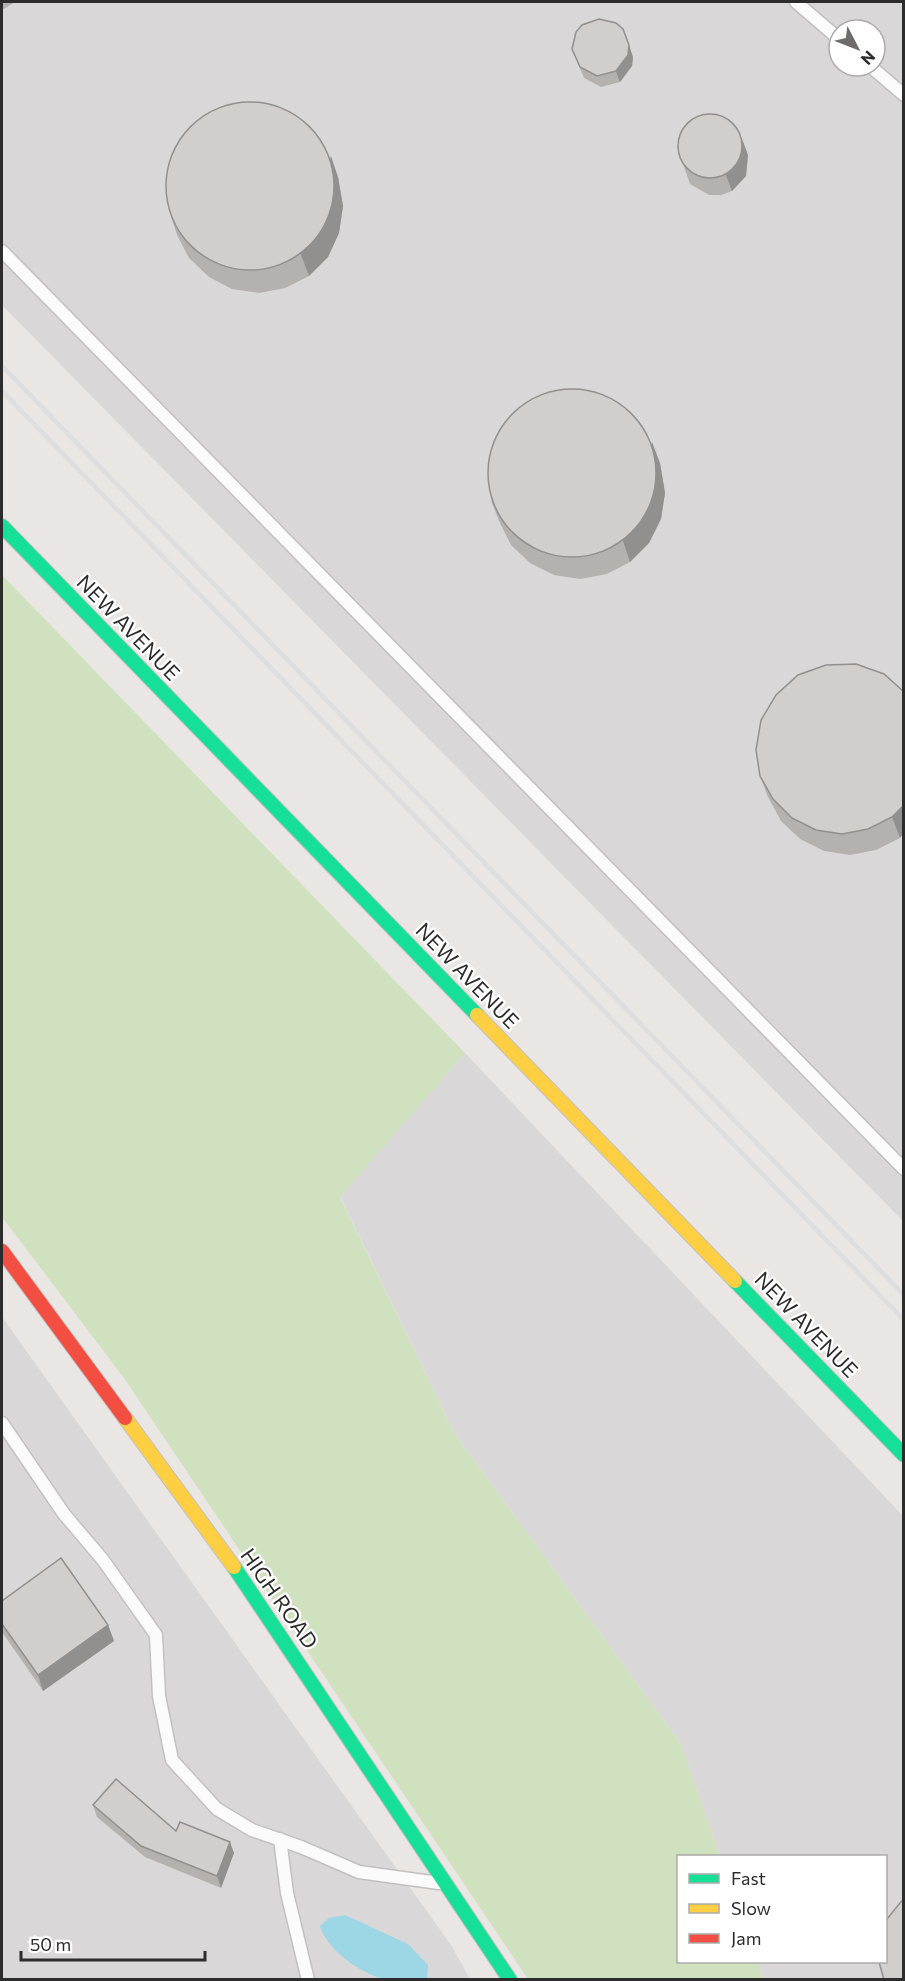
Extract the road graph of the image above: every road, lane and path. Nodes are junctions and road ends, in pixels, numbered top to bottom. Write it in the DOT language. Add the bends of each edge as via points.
graph roads {
  1 [pos="796,2"];
  2 [pos="827,29"];
  3 [pos="884,78"];
  4 [pos="903,95"];
  5 [pos="2,251"];
  6 [pos="2,526"];
  7 [pos="903,1169"];
  8 [pos="2,1251"];
  9 [pos="2,1424"];
  10 [pos="903,1455"];
  11 [pos="280,1839"];
  12 [pos="446,1884"];
  13 [pos="308,1980"];
  14 [pos="510,1980"];
  1 -- 2 [label="lane"];
  3 -- 4 [label="lane"];
  5 -- 7 [label="lane"];
  6 -- 10 [label="main road, NEW AVENUE"];
  8 -- 12 [label="main road, HIGH ROAD" via="259,1602"];
  9 -- 11 [label="lane" via="156,1635 159,1696 172,1760 217,1809 252,1830"];
  11 -- 12 [label="lane" via="359,1872"];
  11 -- 13 [label="lane" via="287,1893"];
  12 -- 14 [label="main road, HIGH ROAD"];
}
